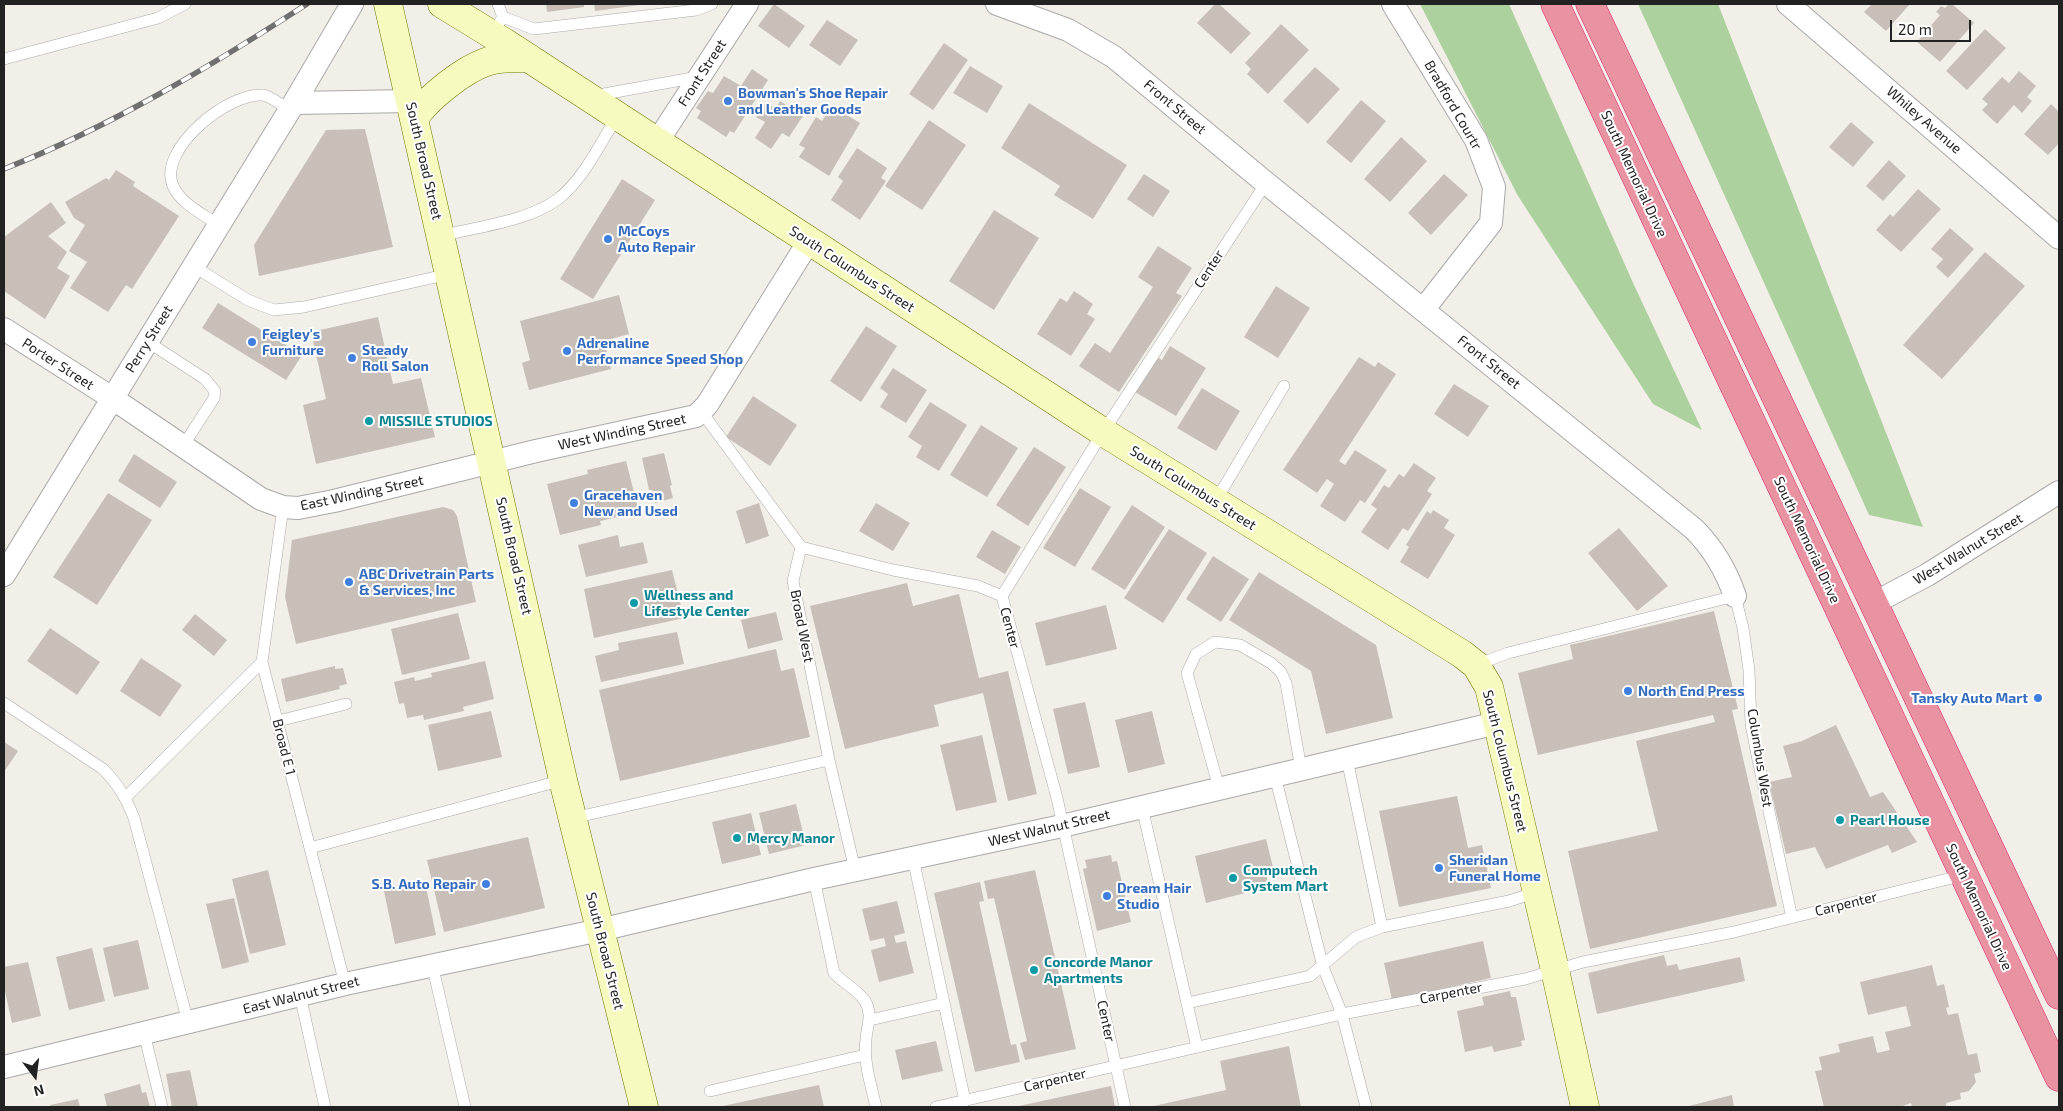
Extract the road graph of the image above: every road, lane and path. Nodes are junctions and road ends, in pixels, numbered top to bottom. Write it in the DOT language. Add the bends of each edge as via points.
graph roads {
  1 [pos="185,4"];
  2 [pos="352,4"];
  3 [pos="388,4"];
  4 [pos="442,4"];
  5 [pos="498,4"];
  6 [pos="712,4"];
  7 [pos="747,4"];
  8 [pos="997,4"];
  9 [pos="1393,4"];
  10 [pos="1554,4"];
  11 [pos="1590,4"];
  12 [pos="1788,4"];
  13 [pos="497,26"];
  14 [pos="529,58"];
  15 [pos="4,59"];
  16 [pos="700,77"];
  17 [pos="587,97"];
  18 [pos="292,106"];
  19 [pos="413,109"];
  20 [pos="617,117"];
  21 [pos="657,142"];
  22 [pos="1266,183"];
  23 [pos="219,225"];
  24 [pos="441,236"];
  25 [pos="2059,238"];
  26 [pos="809,241"];
  27 [pos="194,266"];
  28 [pos="449,274"];
  29 [pos="1423,310"];
  30 [pos="4,329"];
  31 [pos="148,342"];
  32 [pos="1284,386"];
  33 [pos="112,398"];
  34 [pos="701,411"];
  35 [pos="1103,432"];
  36 [pos="182,446"];
  37 [pos="492,462"];
  38 [pos="2059,492"];
  39 [pos="1216,502"];
  40 [pos="283,508"];
  41 [pos="801,546"];
  42 [pos="4,575"];
  43 [pos="1002,596"];
  44 [pos="1735,596"];
  45 [pos="1874,603"];
  46 [pos="262,662"];
  47 [pos="1476,665"];
  48 [pos="4,703"];
  49 [pos="346,704"];
  50 [pos="278,721"];
  51 [pos="1497,723"];
  52 [pos="1347,759"];
  53 [pos="829,760"];
  54 [pos="1301,769"];
  55 [pos="1274,776"];
  56 [pos="563,780"];
  57 [pos="1219,788"];
  58 [pos="126,797"];
  59 [pos="1142,807"];
  60 [pos="573,818"];
  61 [pos="1062,826"];
  62 [pos="310,848"];
  63 [pos="913,858"];
  64 [pos="855,870"];
  65 [pos="1964,875"];
  66 [pos="814,879"];
  67 [pos="1536,892"];
  68 [pos="1792,918"];
  69 [pos="1382,927"];
  70 [pos="600,930"];
  71 [pos="432,964"];
  72 [pos="1323,967"];
  73 [pos="1555,970"];
  74 [pos="345,984"];
  75 [pos="300,995"];
  76 [pos="2059,995"];
  77 [pos="944,1003"];
  78 [pos="1187,1003"];
  79 [pos="1342,1014"];
  80 [pos="870,1020"];
  81 [pos="188,1022"];
  82 [pos="144,1033"];
  83 [pos="1197,1047"];
  84 [pos="865,1055"];
  85 [pos="1116,1066"];
  86 [pos="4,1067"];
  87 [pos="2059,1077"];
  88 [pos="710,1091"];
  89 [pos="965,1101"];
  90 [pos="162,1107"];
  91 [pos="326,1107"];
  92 [pos="464,1107"];
  93 [pos="644,1107"];
  94 [pos="876,1107"];
  95 [pos="936,1107"];
  96 [pos="1125,1107"];
  97 [pos="1366,1107"];
  98 [pos="1585,1107"];
  1 -- 15 [label="lane" via="158,18"];
  2 -- 18 [label="street, Perry Street"];
  3 -- 19 [label="street, South Broad Street"];
  4 -- 13 [label="street, South Columbus Street"];
  5 -- 13 [label="lane"];
  6 -- 13 [label="lane" via="696,10 534,29"];
  7 -- 16 [label="street, Front Street"];
  8 -- 22 [label="street, Front Street" via="1068,30 1114,56"];
  9 -- 29 [label="street, Bradford Courtr" via="1476,140 1494,187 1491,223"];
  10 -- 65 [label="highway, South Memorial Drive"];
  11 -- 45 [label="highway"];
  12 -- 25 [label="street, Whiley Avenue"];
  13 -- 14 [label="street, South Columbus Street"];
  14 -- 17 [label="street, South Columbus Street"];
  14 -- 19 [label="street" via="486,62 463,74 423,106"];
  16 -- 17 [label="lane"];
  16 -- 21 [label="street, Front Street"];
  17 -- 20 [label="street, South Columbus Street"];
  18 -- 19 [label="street"];
  18 -- 23 [label="street, Perry Street"];
  18 -- 23 [label="lane" via="264,95 224,106 200,123 178,150 172,184 189,204"];
  19 -- 24 [label="street, South Broad Street"];
  20 -- 21 [label="street, South Columbus Street"];
  20 -- 24 [label="lane" via="575,182 559,198 540,210"];
  21 -- 26 [label="street, South Columbus Street"];
  22 -- 29 [label="street, Front Street"];
  22 -- 35 [label="lane, Center"];
  23 -- 27 [label="street, Perry Street"];
  24 -- 28 [label="street, South Broad Street"];
  26 -- 34 [label="street, West Winding Street"];
  26 -- 35 [label="street, South Columbus Street"];
  27 -- 28 [label="lane" via="248,300 274,310 304,307"];
  27 -- 31 [label="street, Perry Street"];
  28 -- 37 [label="street, South Broad Street"];
  29 -- 44 [label="street, Front Street" via="1694,529 1721,562"];
  30 -- 33 [label="street, Porter Street"];
  31 -- 33 [label="street, Perry Street"];
  31 -- 36 [label="lane" via="205,379 215,391 214,398"];
  32 -- 39 [label="lane"];
  33 -- 36 [label="street, East Winding Street"];
  33 -- 42 [label="street, Perry Street"];
  34 -- 37 [label="street, West Winding Street" via="687,418"];
  34 -- 41 [label="lane"];
  35 -- 39 [label="street, South Columbus Street"];
  35 -- 43 [label="lane, Center"];
  36 -- 40 [label="street, East Winding Street" via="261,499"];
  37 -- 40 [label="street, East Winding Street" via="334,501"];
  37 -- 56 [label="street, South Broad Street"];
  38 -- 45 [label="street, West Walnut Street" via="1927,575"];
  39 -- 47 [label="street, South Columbus Street"];
  40 -- 46 [label="lane, Broad E 1"];
  41 -- 43 [label="lane" via="893,570 978,586"];
  41 -- 53 [label="lane, Broad West" via="793,581"];
  43 -- 61 [label="lane, Center"];
  44 -- 47 [label="lane" via="1508,653"];
  44 -- 68 [label="lane, Columbus West" via="1749,670 1754,740"];
  45 -- 76 [label="highway"];
  46 -- 50 [label="lane, Broad E 1"];
  46 -- 58 [label="lane"];
  47 -- 51 [label="street, South Columbus Street" via="1489,687"];
  48 -- 58 [label="lane" via="103,769 117,782"];
  49 -- 50 [label="lane"];
  50 -- 62 [label="lane, Broad E 1"];
  51 -- 52 [label="street, West Walnut Street"];
  51 -- 67 [label="street, South Columbus Street"];
  52 -- 54 [label="street, West Walnut Street"];
  52 -- 69 [label="lane"];
  53 -- 60 [label="lane"];
  53 -- 64 [label="lane, Broad West"];
  54 -- 55 [label="street, West Walnut Street"];
  54 -- 57 [label="lane" via="1286,683 1281,672 1240,645 1215,642 1196,654 1187,673"];
  55 -- 57 [label="street, West Walnut Street"];
  55 -- 72 [label="lane"];
  56 -- 60 [label="street, South Broad Street"];
  56 -- 62 [label="lane"];
  57 -- 59 [label="street, West Walnut Street"];
  58 -- 81 [label="lane"];
  59 -- 61 [label="street, West Walnut Street"];
  59 -- 78 [label="lane"];
  60 -- 70 [label="street, South Broad Street"];
  61 -- 63 [label="street, West Walnut Street"];
  61 -- 85 [label="lane, Center"];
  62 -- 74 [label="lane, Broad E 1"];
  63 -- 64 [label="street, West Walnut Street"];
  63 -- 77 [label="lane"];
  64 -- 66 [label="street, West Walnut Street"];
  65 -- 68 [label="lane, Carpenter"];
  65 -- 87 [label="highway, South Memorial Drive"];
  66 -- 70 [label="street, West Walnut Street"];
  66 -- 80 [label="lane" via="834,973 866,1003"];
  67 -- 69 [label="lane" via="1508,901"];
  67 -- 73 [label="street, South Columbus Street"];
  68 -- 73 [label="lane, Carpenter"];
  69 -- 72 [label="lane" via="1356,937"];
  70 -- 71 [label="street, East Walnut Street"];
  70 -- 93 [label="street, South Broad Street"];
  71 -- 74 [label="street, East Walnut Street"];
  71 -- 92 [label="lane"];
  72 -- 78 [label="lane" via="1310,976"];
  72 -- 79 [label="lane"];
  73 -- 79 [label="lane, Carpenter"];
  73 -- 98 [label="street, South Columbus Street"];
  74 -- 75 [label="street, East Walnut Street"];
  75 -- 81 [label="street, East Walnut Street"];
  75 -- 91 [label="lane"];
  77 -- 80 [label="lane"];
  77 -- 89 [label="lane"];
  78 -- 83 [label="lane"];
  79 -- 83 [label="lane, Carpenter"];
  79 -- 97 [label="lane"];
  80 -- 84 [label="lane"];
  81 -- 82 [label="street, East Walnut Street"];
  82 -- 86 [label="street, East Walnut Street"];
  82 -- 90 [label="lane"];
  83 -- 85 [label="lane, Carpenter"];
  84 -- 88 [label="lane"];
  84 -- 94 [label="lane"];
  85 -- 89 [label="lane, Carpenter"];
  85 -- 96 [label="lane, Center"];
  89 -- 95 [label="lane, Carpenter"];
}
